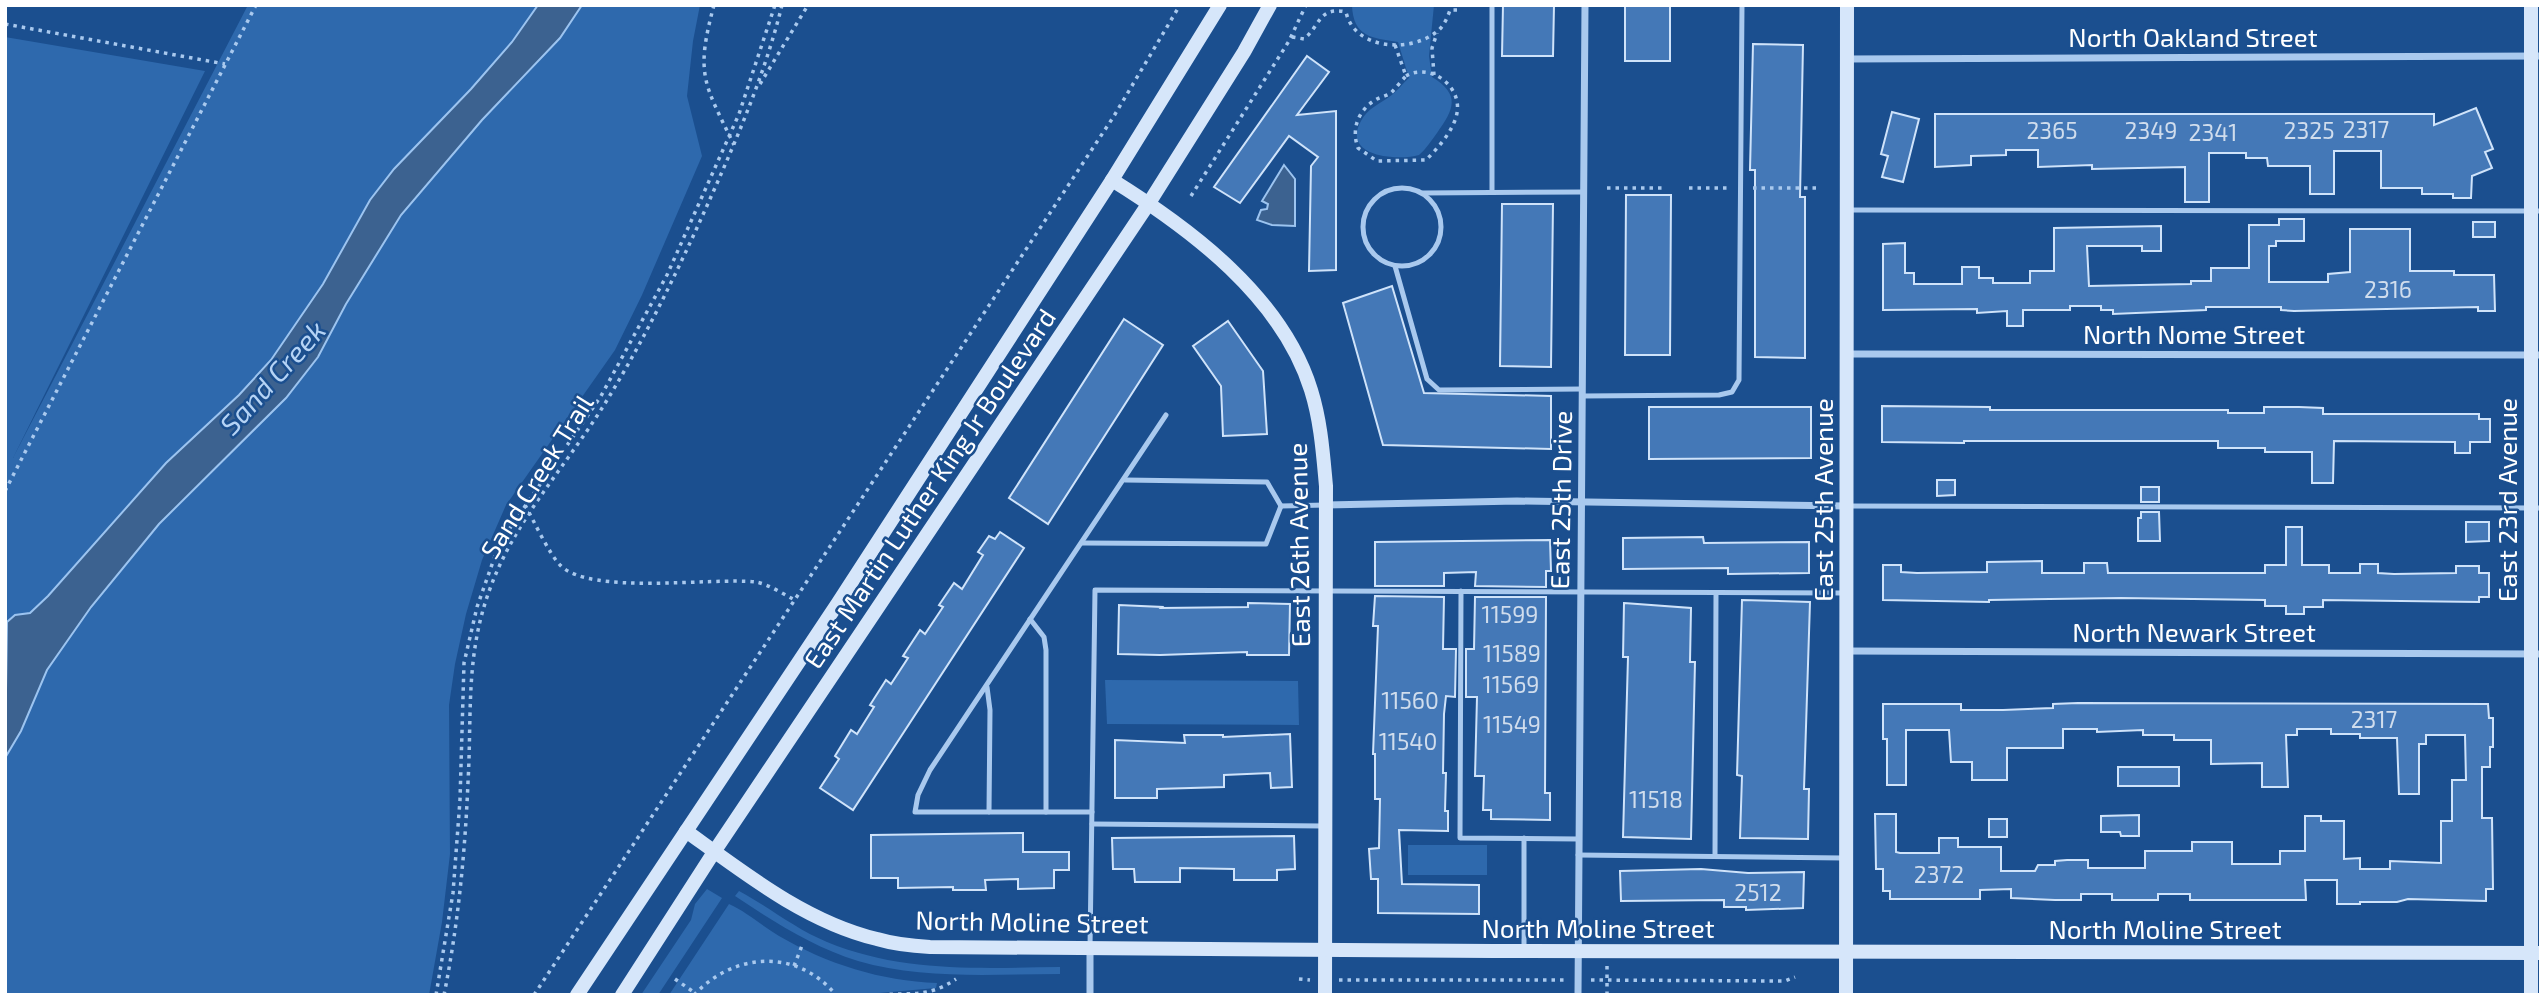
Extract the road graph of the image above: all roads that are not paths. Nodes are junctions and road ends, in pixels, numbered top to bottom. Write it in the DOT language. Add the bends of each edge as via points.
graph roads {
  1 [pos="1220,5"];
  2 [pos="1270,5"];
  3 [pos="1492,5"];
  4 [pos="1586,5"];
  5 [pos="1742,5"];
  6 [pos="1847,5"];
  7 [pos="2531,5"];
  8 [pos="2536,56"];
  9 [pos="1846,58"];
  10 [pos="1112,180"];
  11 [pos="1492,191"];
  12 [pos="1422,192"];
  13 [pos="1584,192"];
  14 [pos="1149,203"];
  15 [pos="1847,210"];
  16 [pos="2536,211"];
  17 [pos="1395,266"];
  18 [pos="1847,354"];
  19 [pos="2536,355"];
  20 [pos="1582,392"];
  21 [pos="1166,415"];
  22 [pos="1125,480"];
  23 [pos="1580,502"];
  24 [pos="1326,505"];
  25 [pos="1281,506"];
  26 [pos="1847,506"];
  27 [pos="2536,508"];
  28 [pos="1082,542"];
  29 [pos="1326,590"];
  30 [pos="1461,591"];
  31 [pos="1580,591"];
  32 [pos="1716,593"];
  33 [pos="1847,593"];
  34 [pos="1030,619"];
  35 [pos="1847,650"];
  36 [pos="2536,654"];
  37 [pos="987,687"];
  38 [pos="989,812"];
  39 [pos="1046,812"];
  40 [pos="1092,812"];
  41 [pos="1092,824"];
  42 [pos="1325,826"];
  43 [pos="686,831"];
  44 [pos="1524,838"];
  45 [pos="1578,839"];
  46 [pos="714,852"];
  47 [pos="1578,855"];
  48 [pos="1715,855"];
  49 [pos="1846,858"];
  50 [pos="1090,947"];
  51 [pos="1325,949"];
  52 [pos="1524,951"];
  53 [pos="1578,951"];
  54 [pos="1846,951"];
  55 [pos="2536,953"];
  56 [pos="577,995"];
  57 [pos="622,995"];
  58 [pos="1090,995"];
  59 [pos="1325,995"];
  60 [pos="1578,995"];
  61 [pos="1846,995"];
  62 [pos="2531,995"];
  1 -- 10 [label="street, East Martin Luther King Jr Boulevard"];
  2 -- 14 [label="street, East Martin Luther King Jr Boulevard"];
  3 -- 11 [label="lane"];
  4 -- 13 [label="street, East 25th Drive"];
  5 -- 20 [label="lane" via="1740,380 1732,391 1719,395"];
  6 -- 9 [label="street, East 25th Avenue"];
  7 -- 8 [label="street, East 23rd Avenue"];
  8 -- 9 [label="street, North Oakland Street"];
  8 -- 16 [label="street, East 23rd Avenue"];
  9 -- 15 [label="street, East 25th Avenue"];
  10 -- 14 [label="street, East 26th Avenue"];
  10 -- 43 [label="street, East Martin Luther King Jr Boulevard"];
  11 -- 12 [label="lane"];
  11 -- 13 [label="lane"];
  12 -- 17 [label="lane" via="1439,212 1441,236 1429,256 1418,263"];
  12 -- 17 [label="lane" via="1409,188 1383,192 1365,213 1365,240 1382,261"];
  13 -- 20 [label="street, East 25th Drive"];
  14 -- 24 [label="street, East 26th Avenue" via="1234,271 1289,343 1318,415"];
  14 -- 46 [label="street, East Martin Luther King Jr Boulevard"];
  15 -- 16 [label="lane"];
  15 -- 18 [label="street, East 25th Avenue"];
  16 -- 19 [label="street, East 23rd Avenue"];
  17 -- 20 [label="lane" via="1427,379 1439,390"];
  18 -- 19 [label="street, North Nome Street"];
  18 -- 26 [label="street, East 25th Avenue"];
  19 -- 27 [label="street, East 23rd Avenue"];
  20 -- 23 [label="street, East 25th Drive"];
  21 -- 22 [label="lane"];
  22 -- 25 [label="lane" via="1267,482"];
  22 -- 28 [label="lane"];
  23 -- 24 [label="street"];
  23 -- 26 [label="street"];
  23 -- 31 [label="street, East 25th Drive"];
  24 -- 25 [label="lane"];
  24 -- 29 [label="street, East 26th Avenue"];
  25 -- 28 [label="lane" via="1266,544"];
  26 -- 27 [label="lane"];
  26 -- 33 [label="street, East 25th Avenue"];
  27 -- 36 [label="street, East 23rd Avenue"];
  28 -- 34 [label="lane"];
  29 -- 30 [label="lane"];
  29 -- 40 [label="lane" via="1095,590"];
  29 -- 42 [label="street, East 26th Avenue"];
  30 -- 31 [label="lane"];
  30 -- 44 [label="lane" via="1460,838"];
  31 -- 32 [label="lane"];
  31 -- 45 [label="street, East 25th Drive"];
  32 -- 33 [label="lane"];
  32 -- 48 [label="lane"];
  33 -- 35 [label="street, East 25th Avenue"];
  34 -- 37 [label="lane"];
  34 -- 39 [label="lane" via="1044,637 1046,650"];
  35 -- 36 [label="street, North Newark Street"];
  35 -- 49 [label="street, East 25th Avenue"];
  36 -- 55 [label="street, East 23rd Avenue"];
  37 -- 38 [label="lane"];
  37 -- 38 [label="lane" via="930,770 915,812"];
  38 -- 39 [label="lane"];
  39 -- 40 [label="lane"];
  40 -- 41 [label="lane"];
  41 -- 42 [label="lane"];
  41 -- 50 [label="lane"];
  42 -- 51 [label="street, East 26th Avenue"];
  43 -- 46 [label="street, North Moline Street"];
  43 -- 56 [label="street, East Martin Luther King Jr Boulevard"];
  44 -- 45 [label="lane"];
  44 -- 52 [label="lane"];
  45 -- 47 [label="street, East 25th Drive"];
  46 -- 50 [label="street, North Moline Street" via="813,915 876,939 930,947"];
  46 -- 57 [label="street, East Martin Luther King Jr Boulevard"];
  47 -- 48 [label="lane"];
  47 -- 53 [label="street, East 25th Drive"];
  48 -- 49 [label="lane"];
  49 -- 54 [label="street, East 25th Avenue"];
  50 -- 51 [label="street, North Moline Street"];
  50 -- 58 [label="street"];
  51 -- 52 [label="street, North Moline Street"];
  51 -- 59 [label="street, East 26th Avenue"];
  52 -- 53 [label="street, North Moline Street"];
  53 -- 54 [label="street, North Moline Street"];
  53 -- 60 [label="street, East 25th Drive"];
  54 -- 55 [label="street, North Moline Street"];
  54 -- 61 [label="street, East 25th Avenue"];
  55 -- 62 [label="street, East 23rd Avenue"];
}
